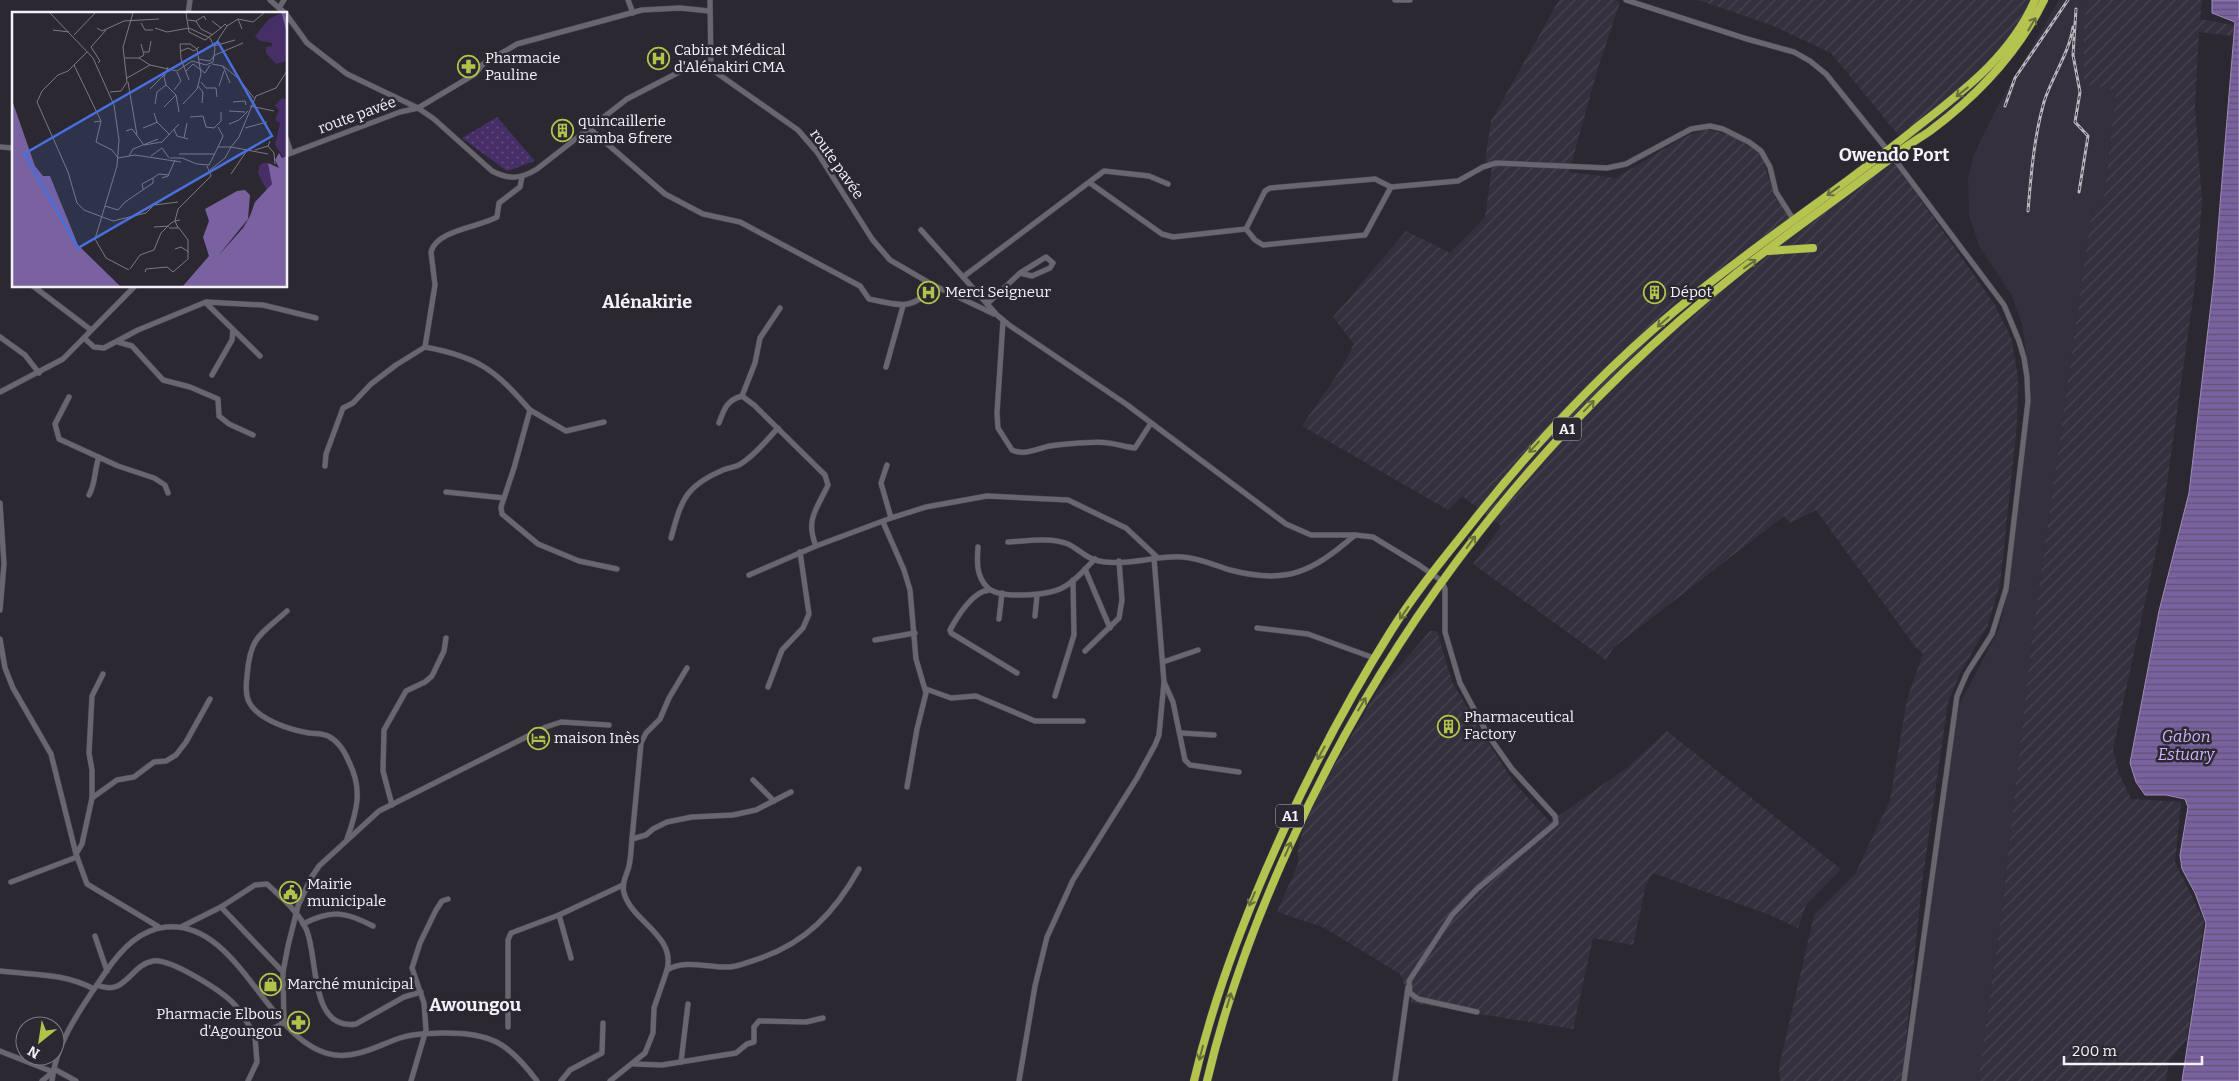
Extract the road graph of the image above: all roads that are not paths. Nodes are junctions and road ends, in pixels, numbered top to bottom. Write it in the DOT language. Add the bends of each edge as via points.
graph roads {
  1 [pos="270,0"];
  2 [pos="284,0"];
  3 [pos="628,0"];
  4 [pos="710,0"];
  5 [pos="1395,0"];
  6 [pos="1410,0"];
  7 [pos="1626,0"];
  8 [pos="2035,0"];
  9 [pos="2044,0"];
  10 [pos="280,8"];
  11 [pos="709,11"];
  12 [pos="284,12"];
  13 [pos="633,13"];
  14 [pos="288,17"];
  15 [pos="711,68"];
  16 [pos="418,108"];
  17 [pos="589,128"];
  18 [pos="1890,153"];
  19 [pos="289,154"];
  20 [pos="522,177"];
  21 [pos="1090,183"];
  22 [pos="1168,184"];
  23 [pos="1391,187"];
  24 [pos="1793,220"];
  25 [pos="1799,227"];
  26 [pos="1246,229"];
  27 [pos="921,230"];
  28 [pos="1813,248"];
  29 [pos="1768,251"];
  30 [pos="1020,272"];
  31 [pos="963,276"];
  32 [pos="933,285"];
  33 [pos="35,288"];
  34 [pos="133,288"];
  35 [pos="206,302"];
  36 [pos="987,304"];
  37 [pos="904,306"];
  38 [pos="780,308"];
  39 [pos="997,315"];
  40 [pos="316,318"];
  41 [pos="1003,321"];
  42 [pos="233,329"];
  43 [pos="91,330"];
  44 [pos="0,337"];
  45 [pos="84,338"];
  46 [pos="118,342"];
  47 [pos="425,347"];
  48 [pos="260,356"];
  49 [pos="886,367"];
  50 [pos="39,373"];
  51 [pos="212,375"];
  52 [pos="0,392"];
  53 [pos="742,396"];
  54 [pos="70,397"];
  55 [pos="530,410"];
  56 [pos="604,422"];
  57 [pos="719,423"];
  58 [pos="1151,423"];
  59 [pos="778,428"];
  60 [pos="253,435"];
  61 [pos="99,457"];
  62 [pos="887,465"];
  63 [pos="325,466"];
  64 [pos="446,492"];
  65 [pos="168,493"];
  66 [pos="89,495"];
  67 [pos="504,498"];
  68 [pos="0,503"];
  69 [pos="892,518"];
  70 [pos="883,522"];
  71 [pos="2,534"];
  72 [pos="1355,535"];
  73 [pos="671,538"];
  74 [pos="1008,542"];
  75 [pos="816,546"];
  76 [pos="978,547"];
  77 [pos="800,552"];
  78 [pos="1156,557"];
  79 [pos="1094,560"];
  80 [pos="1119,561"];
  81 [pos="617,569"];
  82 [pos="1085,569"];
  83 [pos="1431,572"];
  84 [pos="749,575"];
  85 [pos="1073,580"];
  86 [pos="1442,581"];
  87 [pos="989,590"];
  88 [pos="1002,593"];
  89 [pos="1037,595"];
  90 [pos="0,610"];
  91 [pos="287,611"];
  92 [pos="1035,616"];
  93 [pos="999,619"];
  94 [pos="1110,628"];
  95 [pos="1257,628"];
  96 [pos="915,633"];
  97 [pos="0,638"];
  98 [pos="446,638"];
  99 [pos="875,640"];
  100 [pos="1198,650"];
  101 [pos="1085,651"];
  102 [pos="1374,658"];
  103 [pos="1163,662"];
  104 [pos="3,668"];
  105 [pos="687,668"];
  106 [pos="1017,673"];
  107 [pos="103,674"];
  108 [pos="1164,682"];
  109 [pos="768,687"];
  110 [pos="926,690"];
  111 [pos="1055,696"];
  112 [pos="210,698"];
  113 [pos="1083,721"];
  114 [pos="609,725"];
  115 [pos="1181,734"];
  116 [pos="1214,735"];
  117 [pos="1240,772"];
  118 [pos="753,780"];
  119 [pos="907,787"];
  120 [pos="791,792"];
  121 [pos="92,798"];
  122 [pos="774,801"];
  123 [pos="392,805"];
  124 [pos="347,839"];
  125 [pos="632,840"];
  126 [pos="76,856"];
  127 [pos="859,869"];
  128 [pos="11,882"];
  129 [pos="623,885"];
  130 [pos="448,899"];
  131 [pos="221,907"];
  132 [pos="296,913"];
  133 [pos="559,915"];
  134 [pos="303,924"];
  135 [pos="374,926"];
  136 [pos="160,928"];
  137 [pos="181,928"];
  138 [pos="95,936"];
  139 [pos="571,958"];
  140 [pos="668,970"];
  141 [pos="0,971"];
  142 [pos="107,971"];
  143 [pos="283,972"];
  144 [pos="1409,981"];
  145 [pos="95,987"];
  146 [pos="421,992"];
  147 [pos="688,1004"];
  148 [pos="1477,1012"];
  149 [pos="823,1018"];
  150 [pos="284,1022"];
  151 [pos="603,1023"];
  152 [pos="508,1026"];
  153 [pos="425,1034"];
  154 [pos="255,1037"];
  155 [pos="0,1051"];
  156 [pos="681,1062"];
  157 [pos="633,1064"];
  158 [pos="53,1070"];
  159 [pos="42,1081"];
  160 [pos="52,1081"];
  161 [pos="76,1081"];
  162 [pos="248,1081"];
  163 [pos="411,1081"];
  164 [pos="537,1081"];
  165 [pos="561,1081"];
  166 [pos="610,1081"];
  167 [pos="1019,1081"];
  168 [pos="1194,1081"];
  169 [pos="1207,1081"];
  170 [pos="1395,1081"];
  171 [pos="1904,1081"];
  1 -- 10 [label="street"];
  2 -- 10 [label="street"];
  3 -- 13 [label="street"];
  4 -- 11 [label="street"];
  5 -- 6 [label="street"];
  7 -- 18 [label="street" via="1772,44 1810,61 1826,74"];
  8 -- 18 [label="highway, A1, one-way" via="2011,42 1987,71"];
  18 -- 9 [label="highway, A1, one-way" via="1932,129 1998,70 2023,38"];
  10 -- 12 [label="street"];
  11 -- 13 [label="street" via="662,8"];
  11 -- 15 [label="street"];
  13 -- 16 [label="street" via="516,44 483,64 475,74"];
  14 -- 16 [label="street" via="307,43 347,74"];
  15 -- 17 [label="street" via="697,65 664,78 626,98"];
  15 -- 32 [label="street, route pavée" via="798,130 817,152 880,250 901,267"];
  16 -- 19 [label="street, route pavée"];
  16 -- 20 [label="street, route pavée" via="492,171 502,176"];
  17 -- 20 [label="street"];
  17 -- 37 [label="street" via="665,194 704,214 740,222 860,286 869,299"];
  18 -- 24 [label="highway, A1, one-way"];
  18 -- 25 [label="highway, A1"];
  18 -- 171 [label="street" via="2004,305 2024,358 2028,400 2006,589 1992,634 1962,684 1955,708"];
  20 -- 47 [label="street" via="520,187 499,203 497,216 443,237 432,247 435,285"];
  21 -- 22 [label="street" via="1107,171 1148,176"];
  21 -- 26 [label="street" via="1168,237"];
  21 -- 31 [label="street"];
  23 -- 24 [label="street" via="1458,182 1496,163 1596,169 1616,166 1686,131 1710,126 1735,134 1761,151 1770,168 1776,192"];
  23 -- 26 [label="street" via="1375,179 1270,188 1265,191"];
  23 -- 26 [label="street" via="1365,235 1263,245"];
  24 -- 25 [label="street"];
  24 -- 83 [label="highway, A1, one-way" via="1692,296 1584,393 1507,478"];
  25 -- 29 [label="highway, A1"];
  27 -- 31 [label="street"];
  28 -- 29 [label="highway"];
  86 -- 29 [label="highway, A1, one-way" via="1492,513 1599,396 1665,334"];
  30 -- 30 [label="street" via="1046,257 1053,263 1050,268 1032,276"];
  30 -- 36 [label="street"];
  31 -- 36 [label="street"];
  32 -- 37 [label="street" via="925,297"];
  32 -- 39 [label="street, route pavée"];
  33 -- 43 [label="street"];
  34 -- 43 [label="street"];
  35 -- 40 [label="street" via="263,305"];
  35 -- 42 [label="street"];
  35 -- 46 [label="street" via="138,330"];
  36 -- 39 [label="street"];
  37 -- 49 [label="street"];
  38 -- 53 [label="street" via="760,338 755,363"];
  39 -- 41 [label="street"];
  41 -- 58 [label="street"];
  41 -- 58 [label="street" via="998,428 1012,450 1106,442 1135,448"];
  42 -- 48 [label="street"];
  42 -- 51 [label="street" via="232,340"];
  43 -- 45 [label="street"];
  44 -- 50 [label="street" via="25,355"];
  45 -- 46 [label="street" via="100,349"];
  45 -- 50 [label="street" via="63,358"];
  46 -- 60 [label="street" via="132,346 163,380 218,399 218,416"];
  47 -- 55 [label="street" via="467,357 486,367 509,385"];
  47 -- 63 [label="street" via="396,365 343,408 326,454"];
  50 -- 52 [label="street"];
  53 -- 57 [label="street" via="732,399 724,408"];
  53 -- 59 [label="street"];
  54 -- 61 [label="street" via="57,417 56,434 64,442"];
  55 -- 56 [label="street" via="566,432"];
  55 -- 67 [label="street"];
  58 -- 72 [label="street" via="1286,524 1311,535"];
  59 -- 73 [label="street" via="738,466 721,470 690,490 681,502"];
  59 -- 75 [label="street" via="825,475 828,485 810,522"];
  61 -- 65 [label="street" via="154,478 165,486"];
  61 -- 66 [label="street" via="94,470 95,485"];
  62 -- 69 [label="street" via="881,483"];
  64 -- 67 [label="street"];
  67 -- 81 [label="street" via="502,514 538,544 579,561"];
  68 -- 71 [label="street"];
  69 -- 70 [label="street"];
  69 -- 78 [label="street" via="934,505 987,496 1068,500 1126,528"];
  70 -- 75 [label="street"];
  70 -- 96 [label="street" via="910,590"];
  71 -- 90 [label="street" via="4,582"];
  72 -- 78 [label="street" via="1319,564 1298,573 1271,576 1195,559"];
  72 -- 83 [label="street" via="1379,540"];
  74 -- 79 [label="street" via="1064,543"];
  75 -- 77 [label="street"];
  76 -- 87 [label="street" via="977,565"];
  77 -- 84 [label="street"];
  77 -- 109 [label="street" via="809,614 803,628 782,650"];
  78 -- 80 [label="street"];
  78 -- 103 [label="street"];
  79 -- 80 [label="street"];
  79 -- 82 [label="street"];
  80 -- 94 [label="street" via="1121,610 1117,622"];
  82 -- 85 [label="street"];
  82 -- 94 [label="street"];
  83 -- 86 [label="street"];
  83 -- 102 [label="highway, A1, one-way"];
  85 -- 89 [label="street" via="1060,589"];
  85 -- 111 [label="street" via="1074,635"];
  86 -- 144 [label="street" via="1445,589 1445,632 1460,683 1488,735 1512,768 1555,816 1556,823 1452,914"];
  169 -- 86 [label="highway, A1, one-way" via="1246,949 1310,801 1351,722"];
  87 -- 88 [label="street"];
  87 -- 106 [label="street" via="981,592 961,611 951,633"];
  88 -- 89 [label="street"];
  88 -- 93 [label="street"];
  89 -- 92 [label="street"];
  91 -- 124 [label="street" via="252,645 247,694 250,703 262,715 300,731 329,737 347,756 356,775 358,799"];
  94 -- 101 [label="street"];
  95 -- 102 [label="street" via="1308,634"];
  96 -- 99 [label="street"];
  96 -- 110 [label="street" via="916,659"];
  97 -- 104 [label="street"];
  98 -- 123 [label="street" via="444,651 432,676 406,691 384,730 383,771"];
  100 -- 103 [label="street"];
  102 -- 168 [label="highway, A1, one-way" via="1312,770 1253,895 1218,991"];
  103 -- 108 [label="street"];
  104 -- 126 [label="street" via="51,754"];
  105 -- 125 [label="street" via="660,719 641,743"];
  107 -- 121 [label="street" via="94,688 89,714"];
  108 -- 115 [label="street"];
  108 -- 167 [label="street" via="1159,735 1155,745 1073,880 1047,937"];
  110 -- 113 [label="street" via="952,698 976,696 1034,721"];
  110 -- 119 [label="street"];
  112 -- 121 [label="street" via="176,755 166,761 154,762 134,777 117,780"];
  114 -- 123 [label="street" via="556,723"];
  115 -- 116 [label="street"];
  115 -- 117 [label="street" via="1187,763"];
  118 -- 122 [label="street"];
  120 -- 122 [label="street"];
  121 -- 126 [label="street" via="82,844"];
  122 -- 125 [label="street" via="733,816 667,822"];
  123 -- 124 [label="street" via="371,817"];
  124 -- 132 [label="street" via="311,878"];
  125 -- 129 [label="street" via="629,868"];
  126 -- 128 [label="street"];
  126 -- 136 [label="street" via="87,884"];
  127 -- 140 [label="street" via="846,892 826,916 781,952 735,966 679,965"];
  129 -- 133 [label="street"];
  129 -- 140 [label="street" via="627,900 668,952"];
  130 -- 146 [label="street" via="442,901 436,910 412,968"];
  131 -- 132 [label="street" via="263,883"];
  131 -- 137 [label="street"];
  131 -- 143 [label="street"];
  132 -- 134 [label="street"];
  132 -- 143 [label="street"];
  133 -- 139 [label="street"];
  133 -- 152 [label="street" via="515,930 510,937"];
  134 -- 135 [label="street" via="346,913"];
  134 -- 146 [label="street" via="323,1006 327,1014 338,1022 356,1024 404,997"];
  136 -- 137 [label="street"];
  136 -- 142 [label="street" via="146,932 128,945"];
  137 -- 150 [label="street" via="204,937 227,954"];
  138 -- 142 [label="street"];
  140 -- 157 [label="street" via="654,1008 653,1033 645,1053"];
  141 -- 145 [label="street" via="59,976"];
  142 -- 145 [label="street"];
  143 -- 150 [label="street"];
  144 -- 148 [label="street" via="1410,993 1418,999"];
  144 -- 170 [label="street"];
  145 -- 154 [label="street" via="111,989 142,966 161,961 228,998"];
  145 -- 158 [label="street" via="72,1025"];
  146 -- 153 [label="street"];
  147 -- 156 [label="street"];
  149 -- 156 [label="street" via="806,1022 759,1021 754,1027 754,1042 736,1052"];
  150 -- 153 [label="street" via="310,1046 336,1056 355,1055 406,1036"];
  150 -- 154 [label="street"];
  151 -- 165 [label="street" via="602,1053 570,1070"];
  153 -- 163 [label="street"];
  153 -- 164 [label="street" via="467,1033 489,1037 506,1047"];
  154 -- 162 [label="street" via="257,1062"];
  155 -- 158 [label="street"];
  156 -- 157 [label="street"];
  157 -- 166 [label="street"];
  158 -- 159 [label="street"];
  158 -- 160 [label="street"];
  158 -- 161 [label="street"];
}
